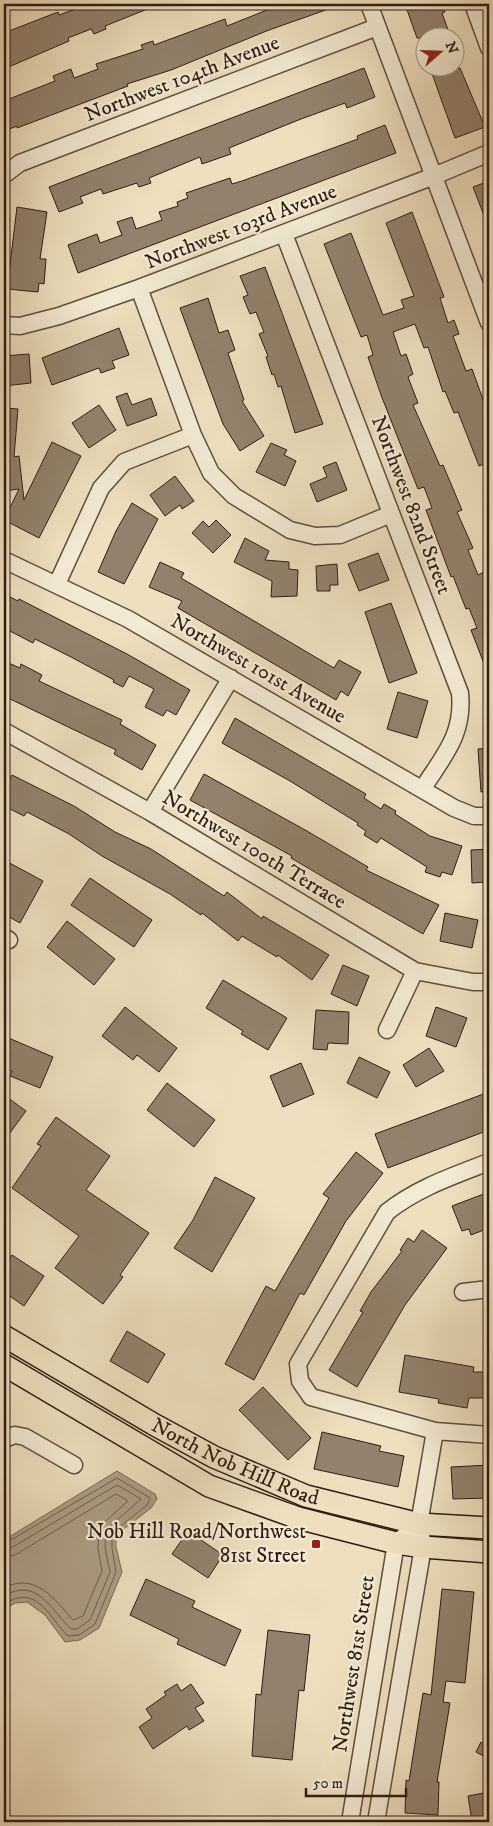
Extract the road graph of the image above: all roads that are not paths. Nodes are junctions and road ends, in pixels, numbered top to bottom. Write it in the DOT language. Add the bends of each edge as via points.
graph roads {
  1 [pos="369,4"];
  2 [pos="473,4"];
  3 [pos="377,27"];
  4 [pos="489,48"];
  5 [pos="489,153"];
  6 [pos="4,175"];
  7 [pos="434,176"];
  8 [pos="284,234"];
  9 [pos="139,288"];
  10 [pos="489,323"];
  11 [pos="4,325"];
  12 [pos="193,436"];
  13 [pos="391,514"];
  14 [pos="4,560"];
  15 [pos="57,584"];
  16 [pos="231,678"];
  17 [pos="4,731"];
  18 [pos="423,788"];
  19 [pos="150,812"];
  20 [pos="489,816"];
  21 [pos="415,971"];
  22 [pos="489,982"];
  23 [pos="387,1030"];
  24 [pos="489,1162"];
  25 [pos="489,1289"];
  26 [pos="463,1292"];
  27 [pos="4,1336"];
  28 [pos="4,1365"];
  29 [pos="435,1431"];
  30 [pos="489,1435"];
  31 [pos="4,1439"];
  32 [pos="74,1466"];
  33 [pos="418,1524"];
  34 [pos="489,1528"];
  35 [pos="396,1543"];
  36 [pos="423,1548"];
  37 [pos="489,1552"];
  38 [pos="350,1822"];
  39 [pos="376,1822"];
  1 -- 3 [label="street"];
  2 -- 4 [label="street"];
  3 -- 6 [label="street, Northwest 104th Avenue" via="20,163"];
  3 -- 7 [label="street"];
  5 -- 7 [label="street, Northwest 103rd Avenue"];
  7 -- 8 [label="street, Northwest 103rd Avenue"];
  7 -- 10 [label="street"];
  8 -- 9 [label="street, Northwest 103rd Avenue"];
  8 -- 13 [label="street, Northwest 82nd Street"];
  9 -- 11 [label="street, Northwest 103rd Avenue" via="59,316 20,326"];
  9 -- 12 [label="street"];
  12 -- 13 [label="street" via="211,473 234,496 290,530 315,536 340,535"];
  12 -- 15 [label="street" via="124,462 112,475 101,488"];
  13 -- 18 [label="street, Northwest 82nd Street" via="460,693 462,714 455,738"];
  14 -- 15 [label="street, Northwest 101st Avenue"];
  15 -- 16 [label="street, Northwest 101st Avenue" via="128,619"];
  16 -- 18 [label="street, Northwest 101st Avenue"];
  16 -- 19 [label="street"];
  17 -- 19 [label="street, Northwest 100th Terrace"];
  18 -- 20 [label="street, Northwest 101st Avenue" via="454,808 474,816"];
  19 -- 21 [label="street, Northwest 100th Terrace"];
  21 -- 22 [label="street, Northwest 100th Terrace"];
  21 -- 23 [label="street"];
  24 -- 29 [label="street" via="424,1187 387,1212 298,1364 300,1381 311,1397"];
  25 -- 26 [label="street"];
  27 -- 33 [label="main road, North Nob Hill Road" via="214,1457 306,1496"];
  28 -- 35 [label="main road, North Nob Hill Road" via="209,1486 298,1518"];
  29 -- 30 [label="street"];
  29 -- 33 [label="street"];
  31 -- 32 [label="street" via="15,1435 26,1438"];
  33 -- 34 [label="main road, North Nob Hill Road"];
  33 -- 35 [label="street"];
  33 -- 36 [label="street"];
  35 -- 36 [label="main road, North Nob Hill Road"];
  35 -- 38 [label="street, Northwest 81st Street"];
  36 -- 37 [label="main road, North Nob Hill Road"];
  36 -- 39 [label="street"];
}
